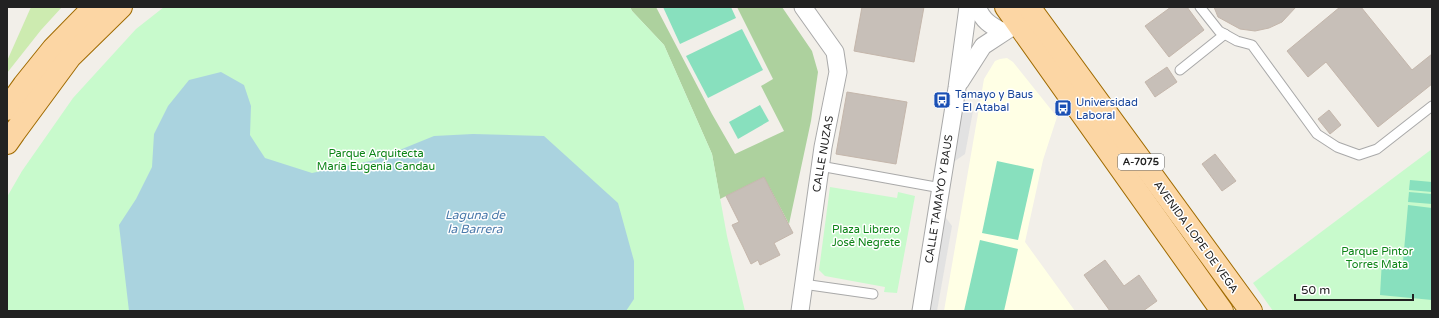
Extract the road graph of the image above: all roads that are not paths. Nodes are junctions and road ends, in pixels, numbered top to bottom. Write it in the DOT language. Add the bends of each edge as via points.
graph roads {
  1 [pos="94,7"];
  2 [pos="122,7"];
  3 [pos="803,7"];
  4 [pos="968,7"];
  5 [pos="977,7"];
  6 [pos="1200,7"];
  7 [pos="1018,16"];
  8 [pos="1225,34"];
  9 [pos="1180,70"];
  10 [pos="957,88"];
  11 [pos="1432,106"];
  12 [pos="7,109"];
  13 [pos="7,143"];
  14 [pos="820,166"];
  15 [pos="941,188"];
  16 [pos="803,284"];
  17 [pos="873,294"];
  18 [pos="1220,310"];
  19 [pos="800,311"];
  20 [pos="921,311"];
  21 [pos="1251,311"];
  1 -- 12 [label="main road" via="52,49"];
  2 -- 13 [label="main road" via="70,58"];
  3 -- 14 [label="street, CALLE NUZAS" via="835,52 838,72"];
  4 -- 10 [label="street, CALLE TAMAYO Y BAUS"];
  5 -- 7 [label="street" via="981,17 993,27"];
  6 -- 8 [label="lane" via="1219,31"];
  7 -- 10 [label="street, CALLE TAMAYO Y BAUS" via="983,46"];
  7 -- 18 [label="main road, AVENIDA LOPE DE VEGA / A-7075"];
  7 -- 21 [label="main road, AVENIDA LOPE DE VEGA / A-7075"];
  8 -- 9 [label="lane"];
  8 -- 11 [label="lane" via="1252,45 1317,134 1337,147 1359,155 1377,149"];
  10 -- 15 [label="street, CALLE TAMAYO Y BAUS"];
  14 -- 15 [label="lane"];
  14 -- 16 [label="street, CALLE NUZAS"];
  15 -- 20 [label="street, CALLE TAMAYO Y BAUS"];
  16 -- 17 [label="lane"];
  16 -- 19 [label="street, CALLE NUZAS"];
}
